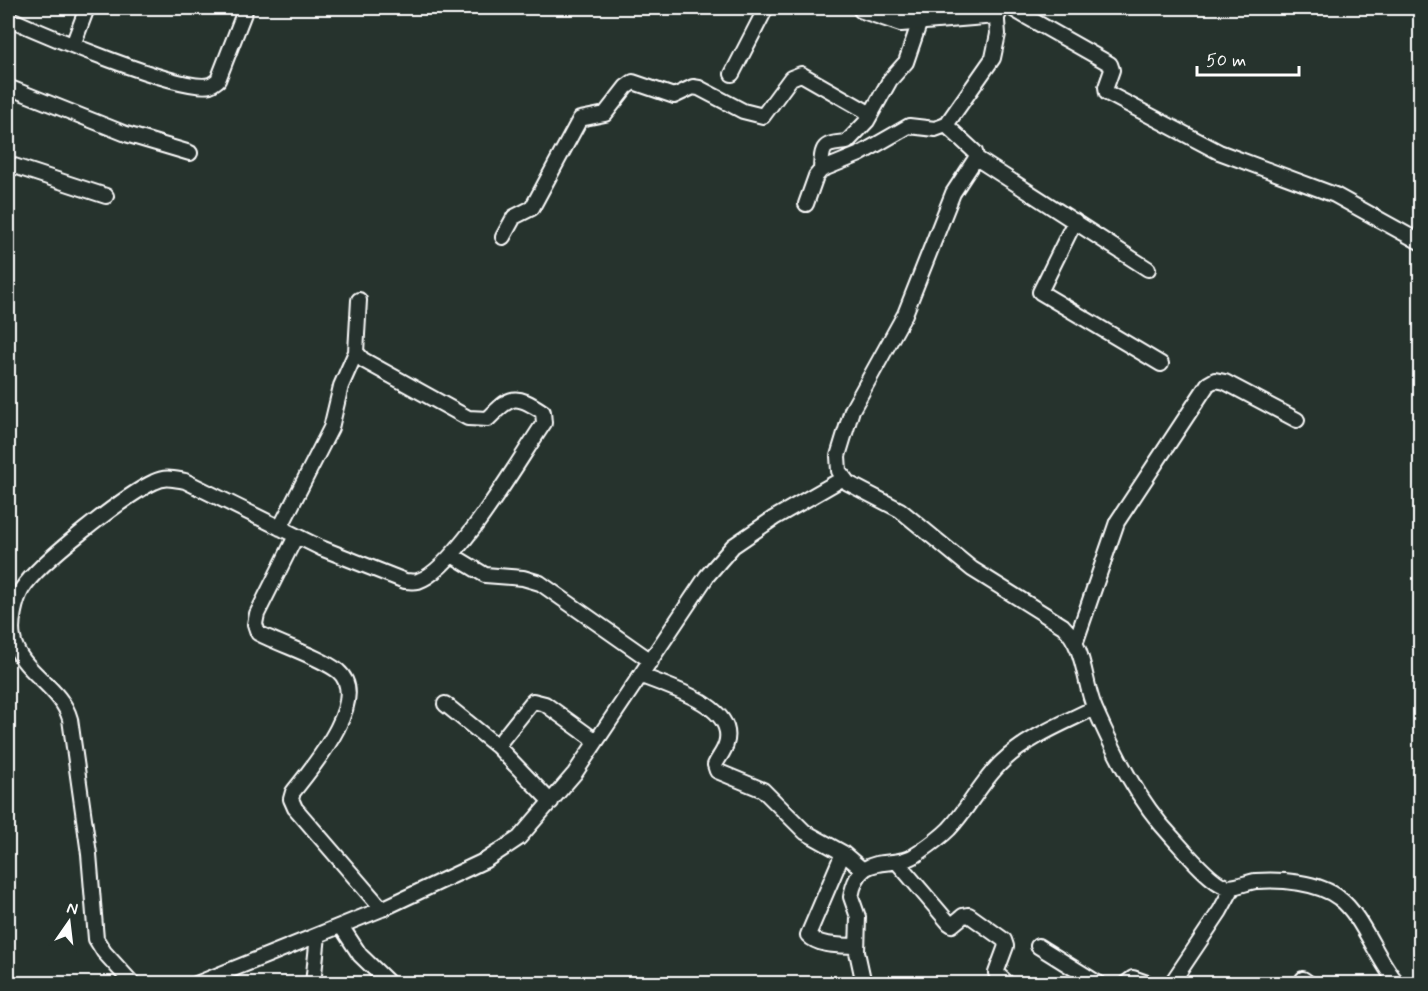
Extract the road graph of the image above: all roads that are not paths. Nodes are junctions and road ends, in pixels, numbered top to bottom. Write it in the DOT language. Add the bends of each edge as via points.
graph roads {
  1 [pos="87,8"];
  2 [pos="246,8"];
  3 [pos="766,8"];
  4 [pos="863,8"];
  5 [pos="1001,9"];
  6 [pos="8,18"];
  7 [pos="920,21"];
  8 [pos="73,45"];
  9 [pos="732,74"];
  10 [pos="8,87"];
  11 [pos="871,114"];
  12 [pos="946,125"];
  13 [pos="190,153"];
  14 [pos="976,158"];
  15 [pos="8,164"];
  16 [pos="821,170"];
  17 [pos="106,196"];
  18 [pos="806,204"];
  19 [pos="1075,221"];
  20 [pos="503,237"];
  21 [pos="1420,242"];
  22 [pos="1148,269"];
  23 [pos="359,300"];
  24 [pos="356,352"];
  25 [pos="1161,364"];
  26 [pos="1298,420"];
  27 [pos="842,479"];
  28 [pos="280,528"];
  29 [pos="296,536"];
  30 [pos="452,555"];
  31 [pos="1076,641"];
  32 [pos="651,661"];
  33 [pos="642,676"];
  34 [pos="446,704"];
  35 [pos="1094,708"];
  36 [pos="596,741"];
  37 [pos="498,746"];
  38 [pos="551,802"];
  39 [pos="843,853"];
  40 [pos="897,862"];
  41 [pos="863,870"];
  42 [pos="1233,887"];
  43 [pos="382,909"];
  44 [pos="341,926"];
  45 [pos="318,935"];
  46 [pos="857,946"];
  47 [pos="1038,946"];
  48 [pos="133,984"];
  49 [pos="195,984"];
  50 [pos="313,984"];
  51 [pos="390,984"];
  52 [pos="864,984"];
  53 [pos="1008,984"];
  54 [pos="1099,984"];
  55 [pos="1125,984"];
  56 [pos="1150,984"];
  57 [pos="1171,984"];
  58 [pos="1398,984"];
  1 -- 8 [label="street"];
  2 -- 8 [label="street" via="218,80 210,85 158,76"];
  3 -- 9 [label="street"];
  4 -- 7 [label="street" via="890,18"];
  5 -- 7 [label="street"];
  5 -- 12 [label="street" via="993,58"];
  5 -- 21 [label="street" via="1110,64 1107,93 1155,120 1219,152 1335,195"];
  6 -- 8 [label="street"];
  7 -- 11 [label="street" via="906,62 890,80"];
  10 -- 13 [label="street" via="116,131"];
  11 -- 16 [label="street" via="848,142 826,145"];
  11 -- 20 [label="street" via="801,75 791,78 763,116 743,111 699,88 674,96 633,82 605,114 580,119 532,208 514,217"];
  12 -- 14 [label="street" via="975,152"];
  12 -- 16 [label="street" via="935,129 909,126 860,154"];
  14 -- 19 [label="street"];
  14 -- 27 [label="street" via="950,201 905,314 852,410 838,456"];
  15 -- 17 [label="street"];
  16 -- 18 [label="street"];
  19 -- 22 [label="street"];
  19 -- 25 [label="street" via="1040,292"];
  23 -- 24 [label="street"];
  24 -- 28 [label="street" via="341,386 331,428"];
  24 -- 30 [label="street" via="363,360 468,418 488,419 504,401 512,398 543,412 544,423"];
  26 -- 31 [label="street" via="1225,382 1215,380 1208,384 1117,522"];
  27 -- 31 [label="street" via="900,510 950,553 1063,626"];
  27 -- 32 [label="street" via="733,546 707,576"];
  28 -- 29 [label="street"];
  28 -- 48 [label="street" via="185,481 168,477 116,507 22,589 14,616 12,636 16,648 67,707 70,719 89,854 96,939"];
  29 -- 30 [label="street" via="405,581 426,578"];
  29 -- 43 [label="street" via="257,614 258,633 338,672 348,691 347,708 333,736 292,792 291,799"];
  30 -- 32 [label="street" via="485,575 540,583"];
  31 -- 35 [label="street"];
  32 -- 33 [label="street"];
  33 -- 36 [label="street"];
  33 -- 39 [label="street" via="714,709 727,734 726,746 715,765 717,771 763,790 811,836"];
  34 -- 37 [label="street"];
  35 -- 40 [label="street" via="1039,736 1004,760 949,828 917,855"];
  35 -- 42 [label="street" via="1151,812 1217,882"];
  36 -- 37 [label="street" via="545,704 533,701"];
  36 -- 38 [label="street"];
  37 -- 38 [label="street"];
  38 -- 43 [label="street" via="519,838 486,860"];
  39 -- 41 [label="street"];
  39 -- 46 [label="street" via="808,935 832,945"];
  40 -- 41 [label="street" via="877,862"];
  40 -- 53 [label="street" via="949,923 969,915 1004,940 1006,946 996,973"];
  41 -- 46 [label="street" via="851,897 858,917"];
  42 -- 57 [label="street"];
  42 -- 58 [label="street" via="1255,881 1296,882 1340,898"];
  43 -- 44 [label="street"];
  44 -- 45 [label="street"];
  44 -- 51 [label="street" via="360,954"];
  45 -- 49 [label="street"];
  45 -- 50 [label="street"];
  46 -- 52 [label="street"];
  47 -- 54 [label="street"];
  55 -- 56 [label="street" via="1133,978"];
}
